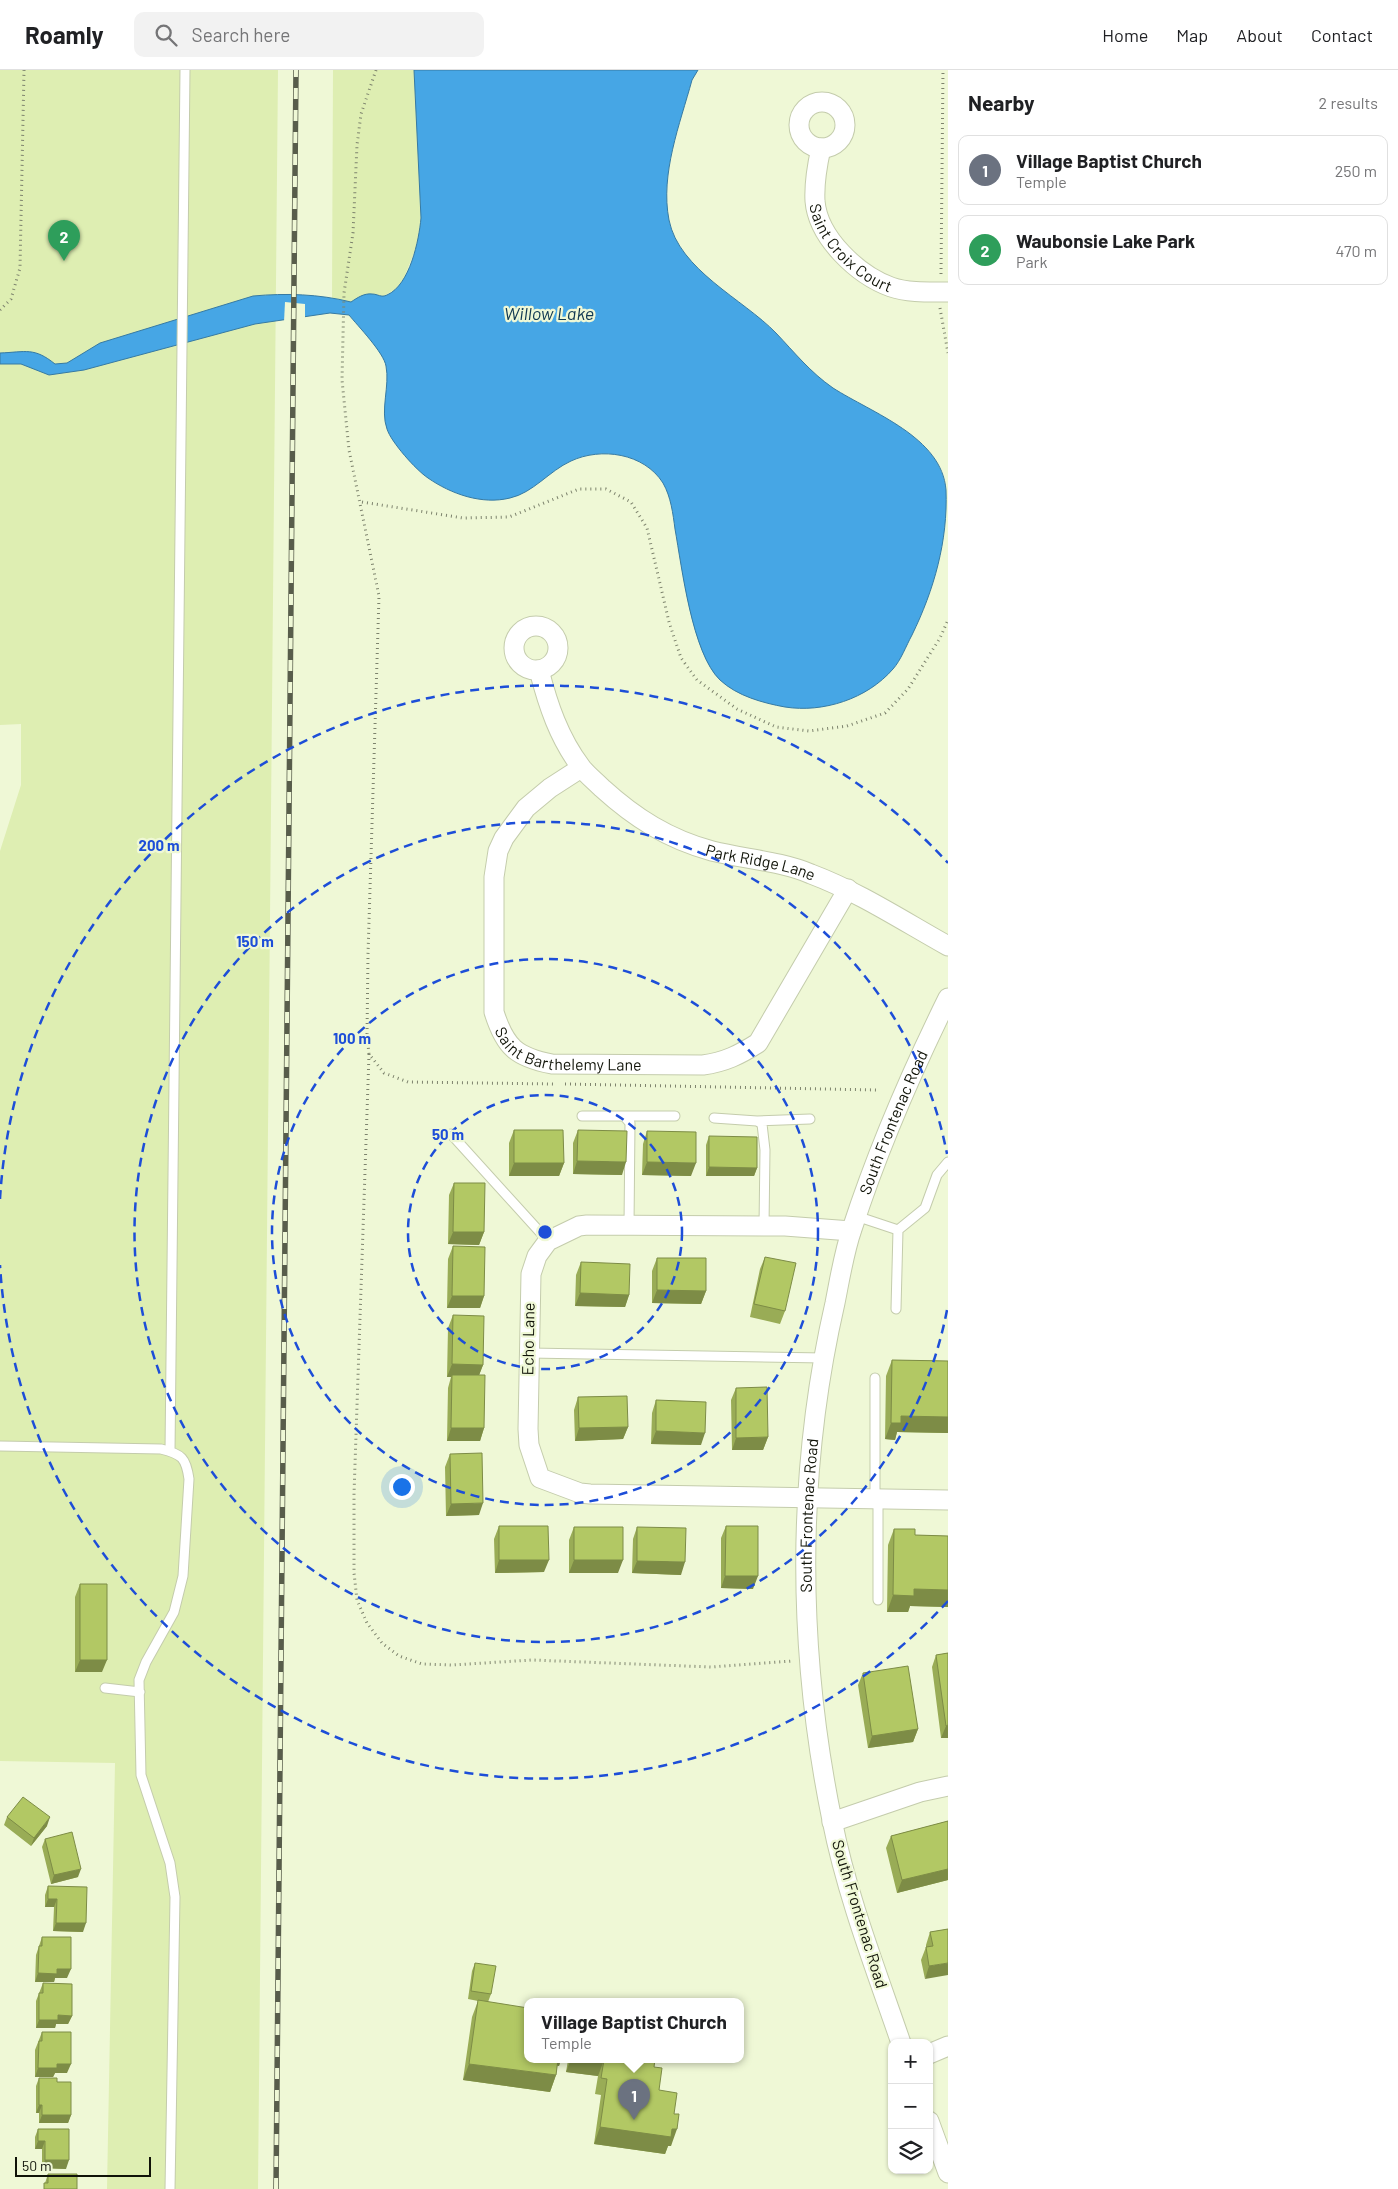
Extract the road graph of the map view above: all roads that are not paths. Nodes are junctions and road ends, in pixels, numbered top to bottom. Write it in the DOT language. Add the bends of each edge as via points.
graph roads {
  1 [pos="185,70"];
  2 [pos="821,148"];
  3 [pos="944,292"];
  4 [pos="539,670"];
  5 [pos="582,768"];
  6 [pos="848,890"];
  7 [pos="948,946"];
  8 [pos="948,998"];
  9 [pos="582,1116"];
  10 [pos="624,1116"];
  11 [pos="675,1116"];
  12 [pos="714,1118"];
  13 [pos="810,1118"];
  14 [pos="757,1121"];
  15 [pos="451,1134"];
  16 [pos="948,1162"];
  17 [pos="854,1224"];
  18 [pos="629,1225"];
  19 [pos="764,1226"];
  20 [pos="898,1230"];
  21 [pos="548,1241"];
  22 [pos="896,1309"];
  23 [pos="528,1353"];
  24 [pos="824,1358"];
  25 [pos="875,1378"];
  26 [pos="0,1446"];
  27 [pos="170,1451"];
  28 [pos="806,1497"];
  29 [pos="876,1498"];
  30 [pos="948,1500"];
  31 [pos="878,1600"];
  32 [pos="105,1688"];
  33 [pos="140,1692"];
  34 [pos="948,1786"];
  35 [pos="832,1822"];
  36 [pos="900,2039"];
  37 [pos="948,2046"];
  38 [pos="933,2052"];
  39 [pos="932,2129"];
  40 [pos="948,2173"];
  41 [pos="170,2189"];
  1 -- 27 [label="lane"];
  2 -- 3 [label="street, Saint Croix Court" via="815,176 815,203 821,224 834,243 869,276 891,287"];
  4 -- 5 [label="street, Park Ridge Lane" via="548,705"];
  5 -- 6 [label="street, Park Ridge Lane" via="625,809 665,834 712,851 809,873"];
  5 -- 6 [label="street, Saint Barthelemy Lane" via="526,808 504,838 496,862 494,1012 500,1031 513,1048 529,1059 552,1064 703,1066 734,1058 758,1043"];
  6 -- 7 [label="street, Park Ridge Lane"];
  8 -- 17 [label="street, South Frontenac Road" via="903,1092"];
  9 -- 10 [label="lane"];
  10 -- 11 [label="lane"];
  10 -- 18 [label="lane" via="631,1129"];
  12 -- 14 [label="lane"];
  13 -- 14 [label="lane"];
  14 -- 19 [label="lane" via="764,1130"];
  15 -- 21 [label="lane"];
  16 -- 20 [label="lane" via="937,1175 925,1208"];
  17 -- 19 [label="street"];
  17 -- 20 [label="lane"];
  17 -- 24 [label="street, South Frontenac Road"];
  18 -- 19 [label="street"];
  18 -- 21 [label="street" via="578,1226"];
  20 -- 22 [label="lane"];
  21 -- 23 [label="street, Echo Lane" via="537,1256 531,1274"];
  23 -- 24 [label="lane"];
  23 -- 28 [label="street, Echo Lane" via="529,1445 540,1478 590,1494"];
  24 -- 28 [label="street, South Frontenac Road"];
  25 -- 29 [label="lane"];
  26 -- 27 [label="lane"];
  27 -- 33 [label="lane" via="177,1453 187,1464 189,1479 183,1576 174,1612 139,1680"];
  28 -- 29 [label="street"];
  28 -- 35 [label="street, South Frontenac Road" via="809,1659"];
  29 -- 30 [label="street"];
  29 -- 31 [label="lane"];
  32 -- 33 [label="lane"];
  33 -- 41 [label="lane" via="141,1774 170,1863 175,1897"];
  34 -- 35 [label="street" via="920,1792"];
  35 -- 36 [label="street, South Frontenac Road" via="861,1926"];
  37 -- 38 [label="street"];
  39 -- 40 [label="street"];
}
